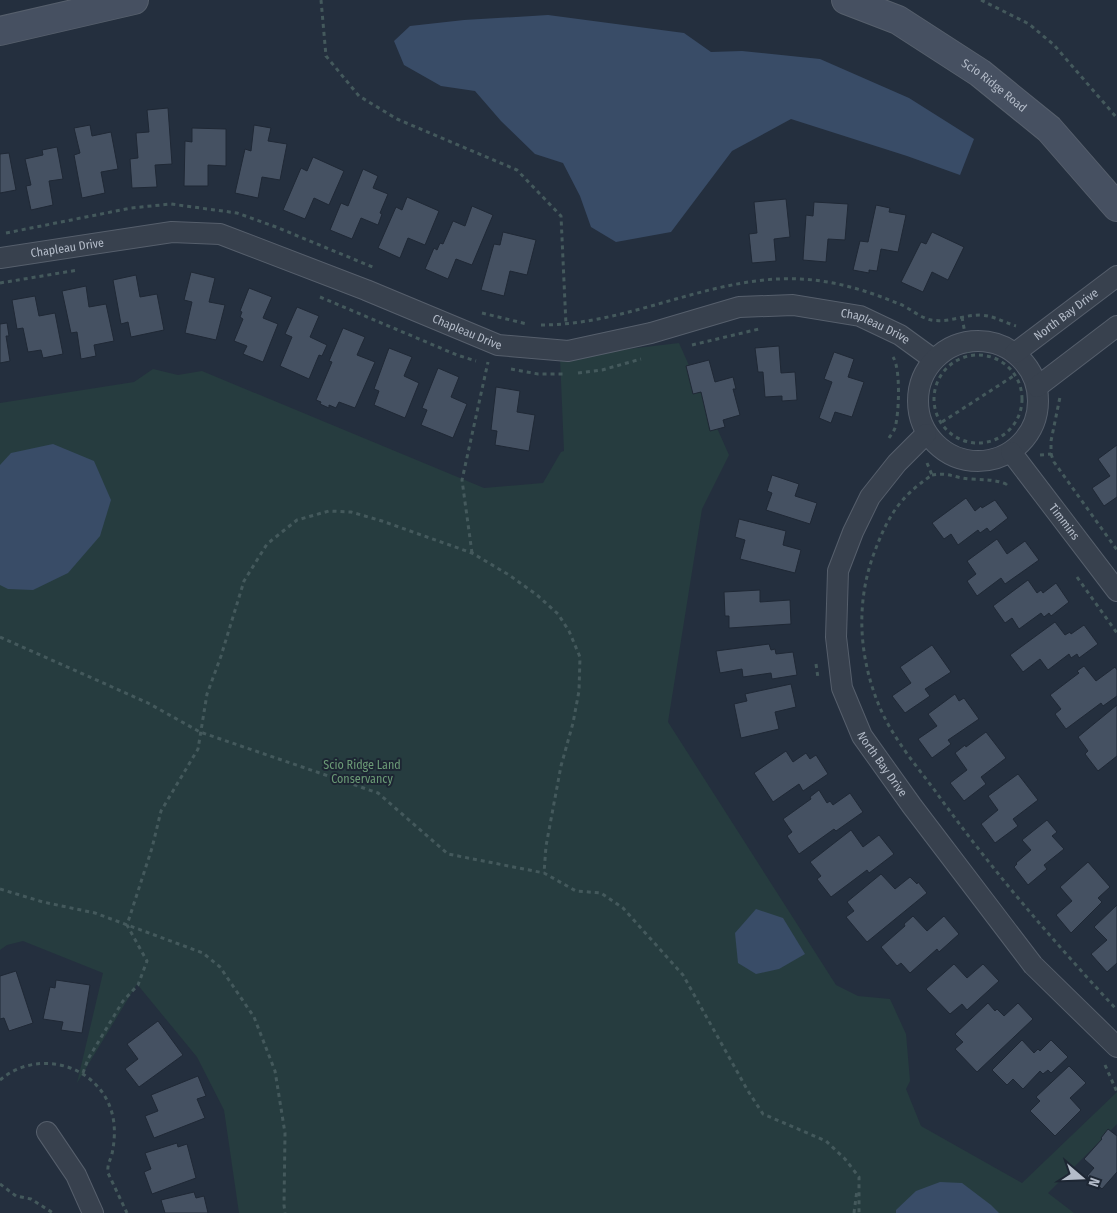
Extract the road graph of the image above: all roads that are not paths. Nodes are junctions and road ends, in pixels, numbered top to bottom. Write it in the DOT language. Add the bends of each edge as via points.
graph roads {
  1 [pos="134,0"];
  2 [pos="846,0"];
  3 [pos="0,31"];
  4 [pos="1117,207"];
  5 [pos="0,258"];
  6 [pos="1117,276"];
  7 [pos="1117,326"];
  8 [pos="1015,353"];
  9 [pos="933,359"];
  10 [pos="1037,387"];
  11 [pos="927,434"];
  12 [pos="1017,460"];
  13 [pos="1117,591"];
  14 [pos="1117,1047"];
  15 [pos="47,1132"];
  16 [pos="93,1213"];
  1 -- 3 [label="street"];
  2 -- 4 [label="street, Scio Ridge Road" via="898,20 980,73 1049,129"];
  5 -- 9 [label="street, Chapleau Drive" via="172,232 220,234 498,345 568,351 651,333 739,307 793,305 860,316 900,335"];
  6 -- 8 [label="street, North Bay Drive"];
  7 -- 10 [label="street"];
  8 -- 9 [label="street" via="988,341 968,349 959,344"];
  8 -- 10 [label="street" via="1029,368"];
  9 -- 11 [label="street" via="922,376 917,396 919,416"];
  10 -- 12 [label="street" via="1038,412"];
  11 -- 12 [label="street" via="939,448 956,458 974,462"];
  11 -- 14 [label="street, North Bay Drive" via="896,463 870,498 838,571 836,637 842,688 862,736 1032,965"];
  12 -- 13 [label="street, Timmins"];
  15 -- 16 [label="street" via="76,1175"];
}
